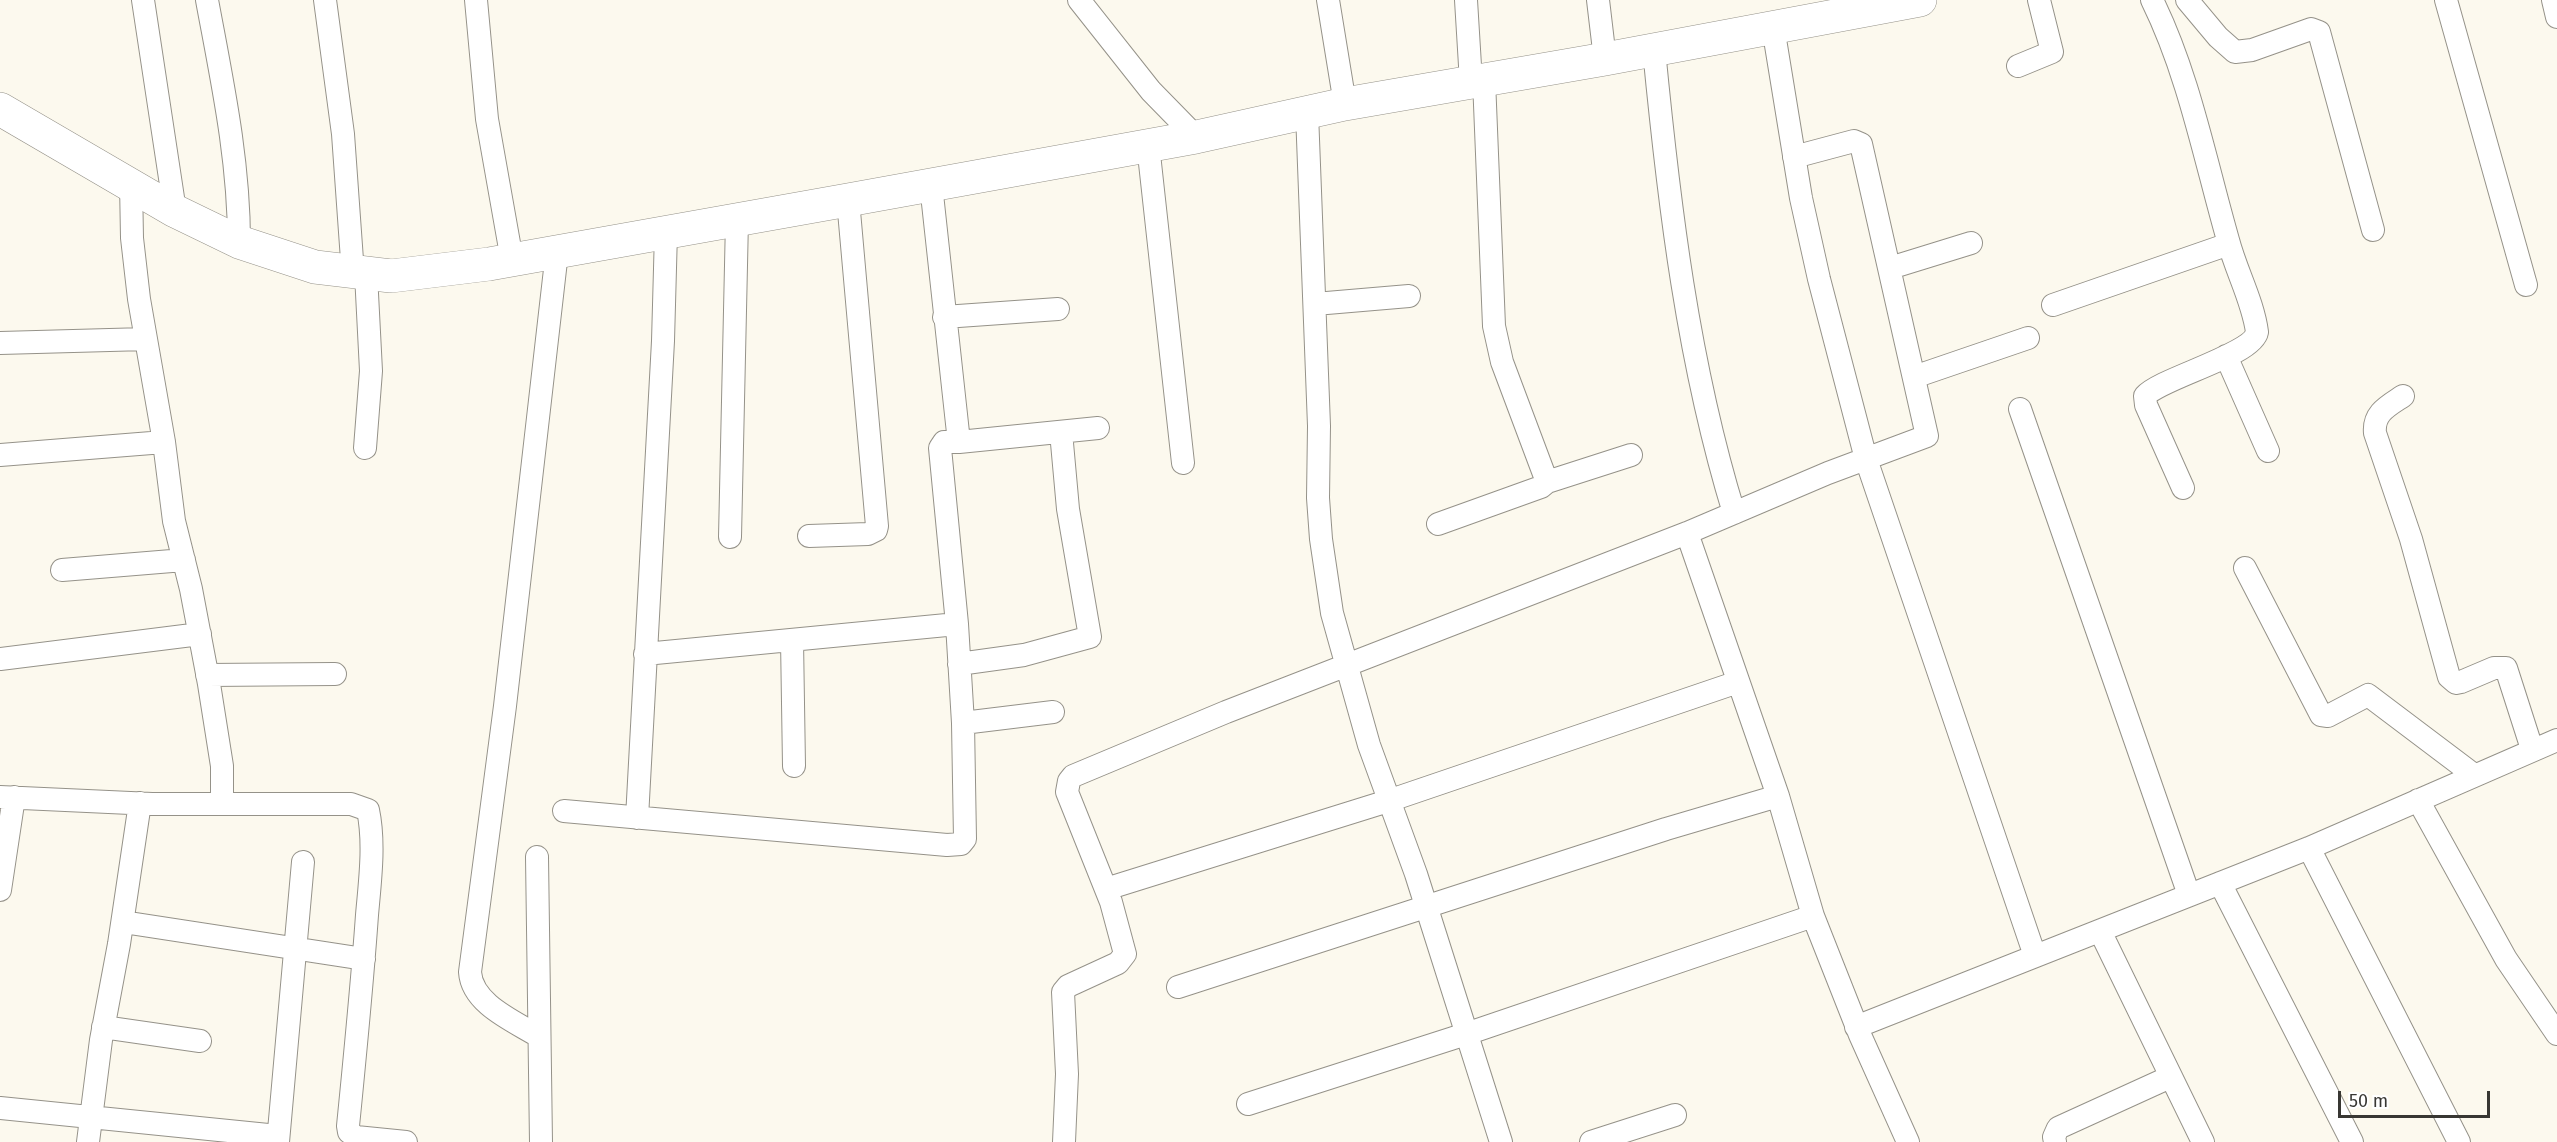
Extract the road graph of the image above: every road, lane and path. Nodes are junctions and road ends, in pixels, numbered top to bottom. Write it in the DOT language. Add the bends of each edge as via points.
graph roads {
  1 [pos="143,0"];
  2 [pos="207,0"];
  3 [pos="326,0"];
  4 [pos="476,0"];
  5 [pos="1079,0"];
  6 [pos="1328,0"];
  7 [pos="1466,0"];
  8 [pos="1598,0"];
  9 [pos="1920,0"];
  10 [pos="2152,0"];
  11 [pos="2187,0"];
  12 [pos="2446,0"];
  13 [pos="2553,0"];
  14 [pos="2039,1"];
  15 [pos="2557,17"];
  16 [pos="1775,37"];
  17 [pos="1605,59"];
  18 [pos="1655,64"];
  19 [pos="2018,66"];
  20 [pos="1481,90"];
  21 [pos="1345,104"];
  22 [pos="0,109"];
  23 [pos="1307,126"];
  24 [pos="1196,137"];
  25 [pos="1150,157"];
  26 [pos="1794,158"];
  27 [pos="932,194"];
  28 [pos="131,195"];
  29 [pos="175,211"];
  30 [pos="849,211"];
  31 [pos="737,228"];
  32 [pos="2373,230"];
  33 [pos="239,242"];
  34 [pos="666,242"];
  35 [pos="1971,243"];
  36 [pos="2229,244"];
  37 [pos="512,260"];
  38 [pos="556,262"];
  39 [pos="1890,268"];
  40 [pos="363,283"];
  41 [pos="2526,285"];
  42 [pos="1409,296"];
  43 [pos="1315,304"];
  44 [pos="2053,305"];
  45 [pos="1058,309"];
  46 [pos="944,317"];
  47 [pos="2028,338"];
  48 [pos="146,339"];
  49 [pos="0,343"];
  50 [pos="2226,356"];
  51 [pos="1914,377"];
  52 [pos="2403,396"];
  53 [pos="2020,409"];
  54 [pos="1098,428"];
  55 [pos="1061,432"];
  56 [pos="164,442"];
  57 [pos="959,442"];
  58 [pos="365,448"];
  59 [pos="2268,451"];
  60 [pos="0,455"];
  61 [pos="1631,455"];
  62 [pos="1866,459"];
  63 [pos="1183,463"];
  64 [pos="1547,482"];
  65 [pos="2183,488"];
  66 [pos="1734,513"];
  67 [pos="1438,524"];
  68 [pos="1687,533"];
  69 [pos="809,536"];
  70 [pos="730,537"];
  71 [pos="184,560"];
  72 [pos="2245,568"];
  73 [pos="62,570"];
  74 [pos="957,624"];
  75 [pos="200,634"];
  76 [pos="792,640"];
  77 [pos="645,654"];
  78 [pos="0,659"];
  79 [pos="959,664"];
  80 [pos="1346,666"];
  81 [pos="335,674"];
  82 [pos="207,675"];
  83 [pos="1738,682"];
  84 [pos="1053,712"];
  85 [pos="963,723"];
  86 [pos="2557,740"];
  87 [pos="2532,749"];
  88 [pos="794,766"];
  89 [pos="2474,775"];
  90 [pos="1778,796"];
  91 [pos="7,797"];
  92 [pos="2418,800"];
  93 [pos="1388,801"];
  94 [pos="140,803"];
  95 [pos="222,804"];
  96 [pos="564,811"];
  97 [pos="637,818"];
  98 [pos="2309,848"];
  99 [pos="537,857"];
  100 [pos="303,862"];
  101 [pos="2220,883"];
  102 [pos="1106,889"];
  103 [pos="0,890"];
  104 [pos="2189,895"];
  105 [pos="1426,908"];
  106 [pos="1814,916"];
  107 [pos="123,922"];
  108 [pos="2100,931"];
  109 [pos="296,948"];
  110 [pos="2035,956"];
  111 [pos="364,958"];
  112 [pos="1178,987"];
  113 [pos="103,1027"];
  114 [pos="1856,1027"];
  115 [pos="1467,1034"];
  116 [pos="2557,1034"];
  117 [pos="538,1036"];
  118 [pos="200,1041"];
  119 [pos="2170,1077"];
  120 [pos="1248,1104"];
  121 [pos="0,1108"];
  122 [pos="1675,1115"];
  123 [pos="91,1116"];
  124 [pos="1632,1136"];
  125 [pos="278,1139"];
  126 [pos="1904,1141"];
  127 [pos="88,1142"];
  128 [pos="406,1142"];
  129 [pos="542,1142"];
  130 [pos="1064,1142"];
  131 [pos="1501,1142"];
  132 [pos="1591,1142"];
  133 [pos="2055,1142"];
  134 [pos="2203,1142"];
  135 [pos="2352,1142"];
  136 [pos="2459,1142"];
  1 -- 29 [label="street"];
  2 -- 33 [label="street" via="235,148"];
  3 -- 40 [label="street"];
  4 -- 37 [label="street" via="487,119"];
  5 -- 24 [label="street" via="1151,91"];
  6 -- 21 [label="street"];
  7 -- 20 [label="street"];
  8 -- 17 [label="street"];
  9 -- 16 [label="street"];
  10 -- 36 [label="street" via="2176,57"];
  11 -- 32 [label="street" via="2235,52 2252,50 2311,29 2319,32"];
  12 -- 41 [label="street"];
  13 -- 15 [label="street"];
  14 -- 19 [label="street" via="2052,52"];
  16 -- 18 [label="street"];
  16 -- 26 [label="street"];
  17 -- 18 [label="street"];
  17 -- 20 [label="street"];
  18 -- 66 [label="street" via="1675,234 1692,332 1713,445"];
  20 -- 21 [label="street"];
  20 -- 64 [label="street" via="1491,288 1498,345"];
  21 -- 23 [label="street"];
  22 -- 28 [label="street"];
  23 -- 24 [label="street"];
  23 -- 43 [label="street"];
  24 -- 25 [label="street"];
  25 -- 27 [label="street"];
  25 -- 63 [label="street"];
  26 -- 39 [label="street" via="1860,142"];
  26 -- 62 [label="street" via="1819,279"];
  27 -- 30 [label="street"];
  27 -- 46 [label="street"];
  28 -- 29 [label="street"];
  28 -- 48 [label="street" via="132,238"];
  29 -- 33 [label="street"];
  30 -- 31 [label="street"];
  30 -- 69 [label="street" via="877,526 867,534"];
  31 -- 34 [label="street"];
  31 -- 70 [label="street"];
  33 -- 40 [label="street"];
  34 -- 38 [label="street"];
  34 -- 77 [label="street"];
  35 -- 39 [label="street"];
  36 -- 44 [label="street"];
  36 -- 50 [label="street" via="2257,332 2253,340"];
  37 -- 38 [label="street"];
  37 -- 40 [label="street"];
  38 -- 117 [label="street" via="470,972 470,980 481,997"];
  39 -- 51 [label="street"];
  40 -- 58 [label="street" via="371,371"];
  42 -- 43 [label="street"];
  43 -- 80 [label="street" via="1321,539 1332,613"];
  45 -- 46 [label="street"];
  46 -- 57 [label="street"];
  47 -- 51 [label="street"];
  48 -- 49 [label="street"];
  48 -- 56 [label="street"];
  50 -- 59 [label="street"];
  50 -- 65 [label="street" via="2145,396"];
  51 -- 62 [label="street" via="1928,435"];
  52 -- 87 [label="street" via="2380,412 2375,420 2375,433 2411,539 2449,677 2456,683 2494,668 2505,668"];
  53 -- 104 [label="street"];
  54 -- 55 [label="street"];
  55 -- 57 [label="street"];
  55 -- 79 [label="street" via="1068,509 1089,637 1024,655"];
  56 -- 60 [label="street"];
  56 -- 71 [label="street" via="172,509"];
  57 -- 74 [label="street" via="944,442 940,448"];
  61 -- 64 [label="street"];
  62 -- 66 [label="street"];
  62 -- 110 [label="street"];
  64 -- 67 [label="street"];
  66 -- 68 [label="street"];
  68 -- 80 [label="street"];
  68 -- 83 [label="street"];
  71 -- 73 [label="street"];
  71 -- 75 [label="street"];
  72 -- 89 [label="street" via="2321,715 2328,716 2367,694"];
  74 -- 76 [label="street"];
  74 -- 79 [label="street"];
  75 -- 78 [label="street"];
  75 -- 82 [label="street"];
  76 -- 77 [label="street"];
  76 -- 88 [label="street"];
  77 -- 97 [label="street"];
  79 -- 85 [label="street"];
  80 -- 93 [label="street"];
  80 -- 102 [label="street" via="1226,712 1069,780 1067,792"];
  81 -- 82 [label="street"];
  82 -- 95 [label="street" via="222,766"];
  83 -- 90 [label="street"];
  83 -- 93 [label="street"];
  84 -- 85 [label="street"];
  85 -- 97 [label="street" via="966,832 961,844"];
  86 -- 87 [label="street"];
  87 -- 89 [label="street"];
  89 -- 92 [label="street"];
  90 -- 105 [label="street"];
  90 -- 106 [label="street"];
  91 -- 94 [label="street"];
  91 -- 103 [label="street"];
  92 -- 98 [label="street"];
  92 -- 116 [label="street" via="2505,959"];
  93 -- 102 [label="street"];
  93 -- 105 [label="street"];
  94 -- 95 [label="street"];
  94 -- 107 [label="street"];
  95 -- 111 [label="street" via="351,804 368,810 371,840"];
  96 -- 97 [label="street"];
  98 -- 101 [label="street"];
  98 -- 136 [label="street"];
  99 -- 117 [label="street"];
  100 -- 109 [label="street"];
  101 -- 104 [label="street"];
  101 -- 135 [label="street"];
  102 -- 130 [label="street" via="1125,954 1118,963 1068,986 1064,992"];
  104 -- 108 [label="street"];
  105 -- 112 [label="street"];
  105 -- 115 [label="street"];
  106 -- 114 [label="street"];
  106 -- 115 [label="street"];
  107 -- 109 [label="street"];
  107 -- 113 [label="street"];
  108 -- 110 [label="street"];
  108 -- 119 [label="street"];
  109 -- 111 [label="street"];
  109 -- 125 [label="street"];
  110 -- 114 [label="street"];
  111 -- 128 [label="street" via="349,1132 356,1137"];
  113 -- 118 [label="street"];
  113 -- 123 [label="street"];
  114 -- 126 [label="street"];
  115 -- 120 [label="street"];
  115 -- 131 [label="street"];
  117 -- 129 [label="street"];
  119 -- 133 [label="street" via="2058,1128"];
  119 -- 134 [label="street"];
  121 -- 123 [label="street"];
  122 -- 124 [label="street"];
  123 -- 125 [label="street"];
  123 -- 127 [label="street"];
  124 -- 132 [label="street"];
}
